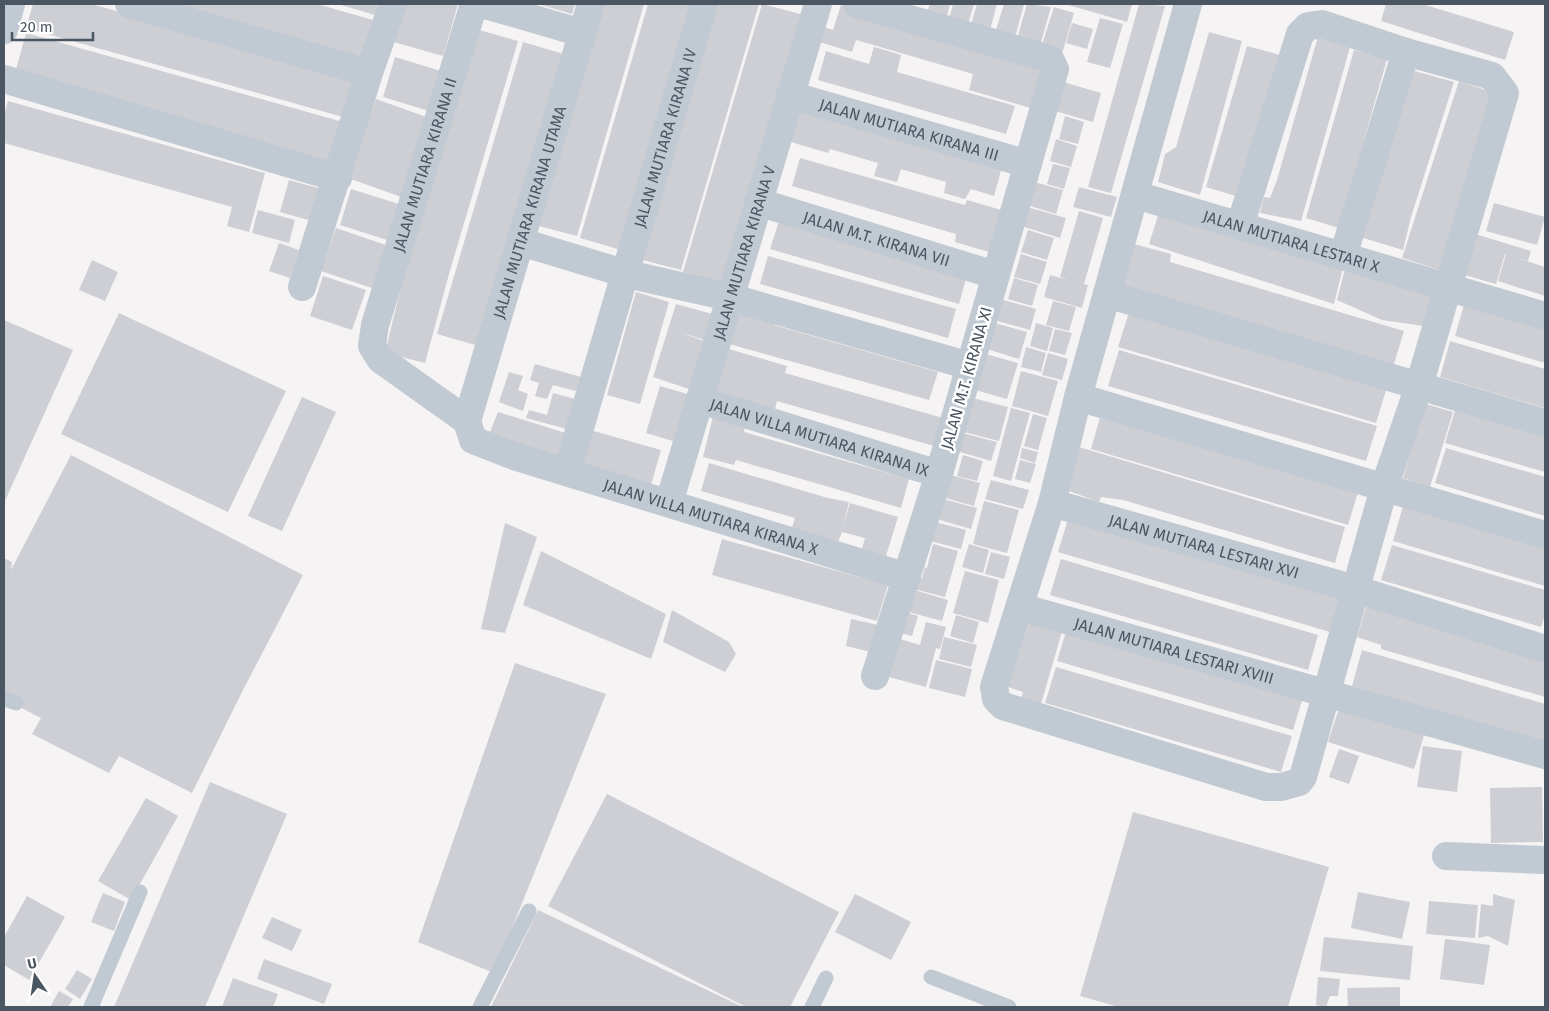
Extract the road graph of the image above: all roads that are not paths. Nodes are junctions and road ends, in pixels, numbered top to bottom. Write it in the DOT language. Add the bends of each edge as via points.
graph roads {
  1 [pos="12,4"];
  2 [pos="129,4"];
  3 [pos="393,4"];
  4 [pos="474,4"];
  5 [pos="482,4"];
  6 [pos="591,4"];
  7 [pos="704,4"];
  8 [pos="818,4"];
  9 [pos="857,4"];
  10 [pos="1186,6"];
  11 [pos="4,30"];
  12 [pos="582,33"];
  13 [pos="1406,52"];
  14 [pos="369,73"];
  15 [pos="4,79"];
  16 [pos="790,94"];
  17 [pos="1028,164"];
  18 [pos="338,178"];
  19 [pos="1136,195"];
  20 [pos="758,202"];
  21 [pos="1240,226"];
  22 [pos="521,242"];
  23 [pos="1344,256"];
  24 [pos="626,274"];
  25 [pos="995,275"];
  26 [pos="302,287"];
  27 [pos="1448,287"];
  28 [pos="1107,294"];
  29 [pos="729,297"];
  30 [pos="1545,316"];
  31 [pos="970,366"];
  32 [pos="1419,386"];
  33 [pos="1078,397"];
  34 [pos="700,400"];
  35 [pos="468,421"];
  36 [pos="1545,423"];
  37 [pos="567,472"];
  38 [pos="939,474"];
  39 [pos="1384,488"];
  40 [pos="669,503"];
  41 [pos="1052,503"];
  42 [pos="1545,535"];
  43 [pos="907,577"];
  44 [pos="1355,590"];
  45 [pos="1020,607"];
  46 [pos="1545,649"];
  47 [pos="876,676"];
  48 [pos="1327,692"];
  49 [pos="1545,755"];
  50 [pos="1446,856"];
  51 [pos="1545,860"];
  52 [pos="140,892"];
  53 [pos="529,911"];
  54 [pos="931,977"];
  55 [pos="826,978"];
  56 [pos="91,1007"];
  57 [pos="480,1007"];
  58 [pos="812,1007"];
  59 [pos="1009,1007"];
  1 -- 11 [label="street"];
  2 -- 14 [label="street"];
  3 -- 14 [label="street"];
  4 -- 35 [label="street, JALAN MUTIARA KIRANA II" via="375,325 372,346 377,356"];
  5 -- 12 [label="street"];
  6 -- 12 [label="street, JALAN MUTIARA KIRANA UTAMA"];
  7 -- 24 [label="street, JALAN MUTIARA KIRANA IV"];
  8 -- 16 [label="street, JALAN MUTIARA KIRANA V"];
  9 -- 17 [label="street, JALAN M.T. KIRANA XI" via="1050,59 1055,66 1054,78"];
  10 -- 19 [label="street"];
  12 -- 22 [label="street, JALAN MUTIARA KIRANA UTAMA"];
  13 -- 21 [label="street" via="1322,24 1308,26 1300,34"];
  13 -- 23 [label="street"];
  13 -- 27 [label="street" via="1492,76 1505,93"];
  14 -- 18 [label="street"];
  15 -- 18 [label="street"];
  16 -- 17 [label="street, JALAN MUTIARA KIRANA III"];
  16 -- 20 [label="street, JALAN MUTIARA KIRANA V"];
  17 -- 25 [label="street, JALAN M.T. KIRANA XI"];
  18 -- 26 [label="street"];
  19 -- 21 [label="street, JALAN MUTIARA LESTARI X"];
  19 -- 28 [label="street"];
  20 -- 25 [label="street, JALAN M.T. KIRANA VII"];
  20 -- 29 [label="street, JALAN MUTIARA KIRANA V"];
  21 -- 23 [label="street, JALAN MUTIARA LESTARI X"];
  22 -- 24 [label="street"];
  22 -- 35 [label="street, JALAN MUTIARA KIRANA UTAMA"];
  23 -- 27 [label="street, JALAN MUTIARA LESTARI X"];
  24 -- 29 [label="street"];
  24 -- 37 [label="street, JALAN MUTIARA KIRANA IV"];
  25 -- 31 [label="street, JALAN M.T. KIRANA XI"];
  27 -- 30 [label="street, JALAN MUTIARA LESTARI X"];
  27 -- 32 [label="street"];
  28 -- 32 [label="street"];
  28 -- 33 [label="street"];
  29 -- 31 [label="street"];
  29 -- 34 [label="street, JALAN MUTIARA KIRANA V"];
  31 -- 38 [label="street, JALAN M.T. KIRANA XI"];
  32 -- 36 [label="street"];
  32 -- 39 [label="street"];
  33 -- 39 [label="street"];
  33 -- 41 [label="street"];
  34 -- 38 [label="street, JALAN VILLA MUTIARA KIRANA IX"];
  34 -- 40 [label="street, JALAN MUTIARA KIRANA V"];
  35 -- 37 [label="street, JALAN VILLA MUTIARA KIRANA X" via="473,440"];
  37 -- 40 [label="street, JALAN VILLA MUTIARA KIRANA X"];
  38 -- 43 [label="street, JALAN M.T. KIRANA XI"];
  39 -- 42 [label="street"];
  39 -- 44 [label="street"];
  40 -- 43 [label="street, JALAN VILLA MUTIARA KIRANA X"];
  41 -- 44 [label="street, JALAN MUTIARA LESTARI XVI"];
  41 -- 45 [label="street"];
  43 -- 47 [label="street, JALAN M.T. KIRANA XI"];
  44 -- 46 [label="street, JALAN MUTIARA LESTARI XVI"];
  44 -- 48 [label="street"];
  45 -- 48 [label="street, JALAN MUTIARA LESTARI XVIII"];
  45 -- 48 [label="street" via="994,688 996,699 1003,706 1266,787 1292,785 1303,777"];
  48 -- 49 [label="street, JALAN MUTIARA LESTARI XVIII"];
  50 -- 51 [label="street"];
  52 -- 56 [label="lane"];
  53 -- 57 [label="lane"];
  54 -- 59 [label="lane"];
  55 -- 58 [label="lane"];
}
